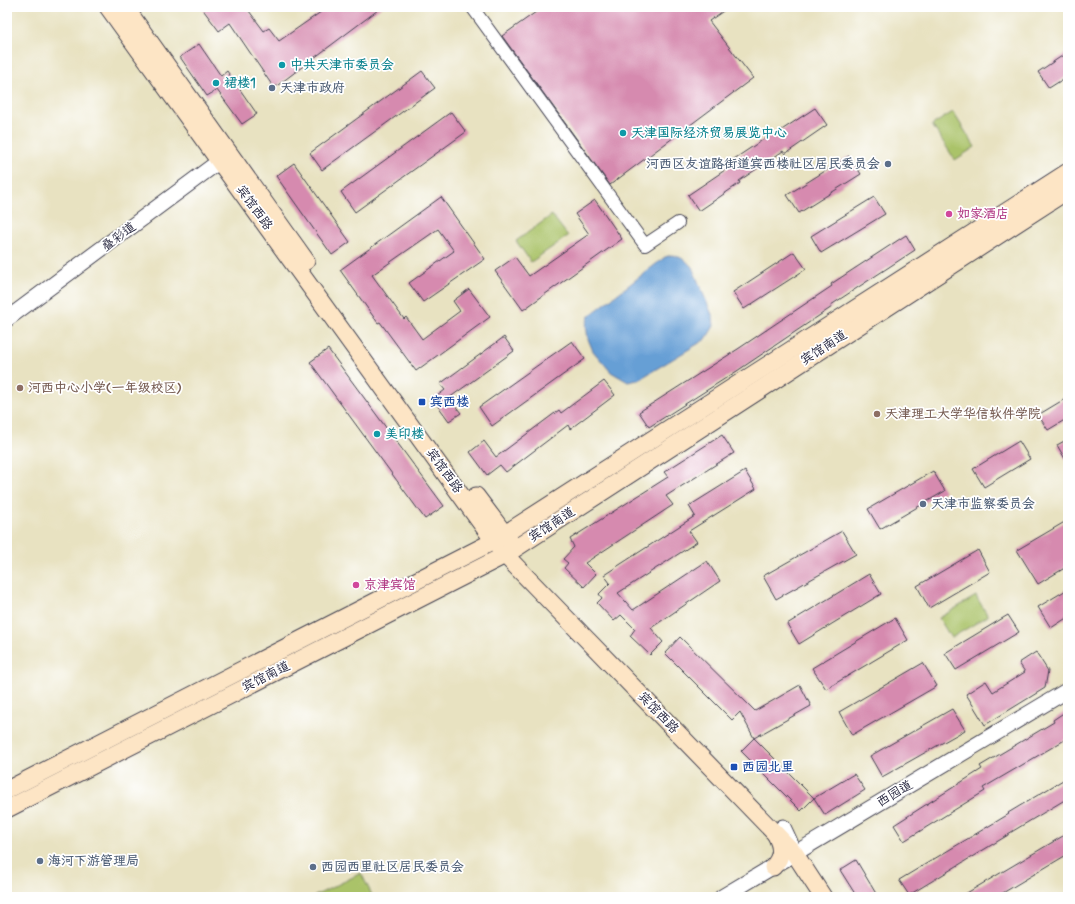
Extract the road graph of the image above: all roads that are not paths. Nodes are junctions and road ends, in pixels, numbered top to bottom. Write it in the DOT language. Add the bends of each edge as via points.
graph roads {
  1 [pos="108,7"];
  2 [pos="125,7"];
  3 [pos="472,7"];
  4 [pos="225,158"];
  5 [pos="1068,172"];
  6 [pos="1068,190"];
  7 [pos="678,223"];
  8 [pos="7,320"];
  9 [pos="500,538"];
  10 [pos="510,552"];
  11 [pos="1068,690"];
  12 [pos="1068,700"];
  13 [pos="7,790"];
  14 [pos="7,809"];
  15 [pos="780,831"];
  16 [pos="799,854"];
  17 [pos="775,871"];
  18 [pos="722,897"];
  19 [pos="739,897"];
  20 [pos="823,897"];
  21 [pos="836,897"];
  1 -- 4 [label="main road, 宾馆西路"];
  2 -- 4 [label="main road, 宾馆西路"];
  3 -- 7 [label="street" via="645,245"];
  4 -- 8 [label="street, 叠彩道"];
  4 -- 9 [label="main road, 宾馆西路" via="397,388"];
  5 -- 9 [label="main road, 宾馆南道"];
  6 -- 10 [label="main road, 宾馆南道"];
  9 -- 10 [label="main road, 宾馆西路"];
  9 -- 13 [label="main road, 宾馆南道"];
  10 -- 14 [label="main road, 宾馆南道"];
  10 -- 15 [label="main road, 宾馆西路" via="605,645"];
  11 -- 16 [label="street, 西园道"];
  12 -- 16 [label="street, 西园道"];
  15 -- 16 [label="main road, 宾馆西路"];
  15 -- 17 [label="main road" via="781,855"];
  16 -- 17 [label="street, 西园道"];
  16 -- 20 [label="main road, 宾馆西路"];
  16 -- 21 [label="main road, 宾馆西路"];
  17 -- 18 [label="street, 西园道"];
  17 -- 19 [label="street, 西园道"];
}
